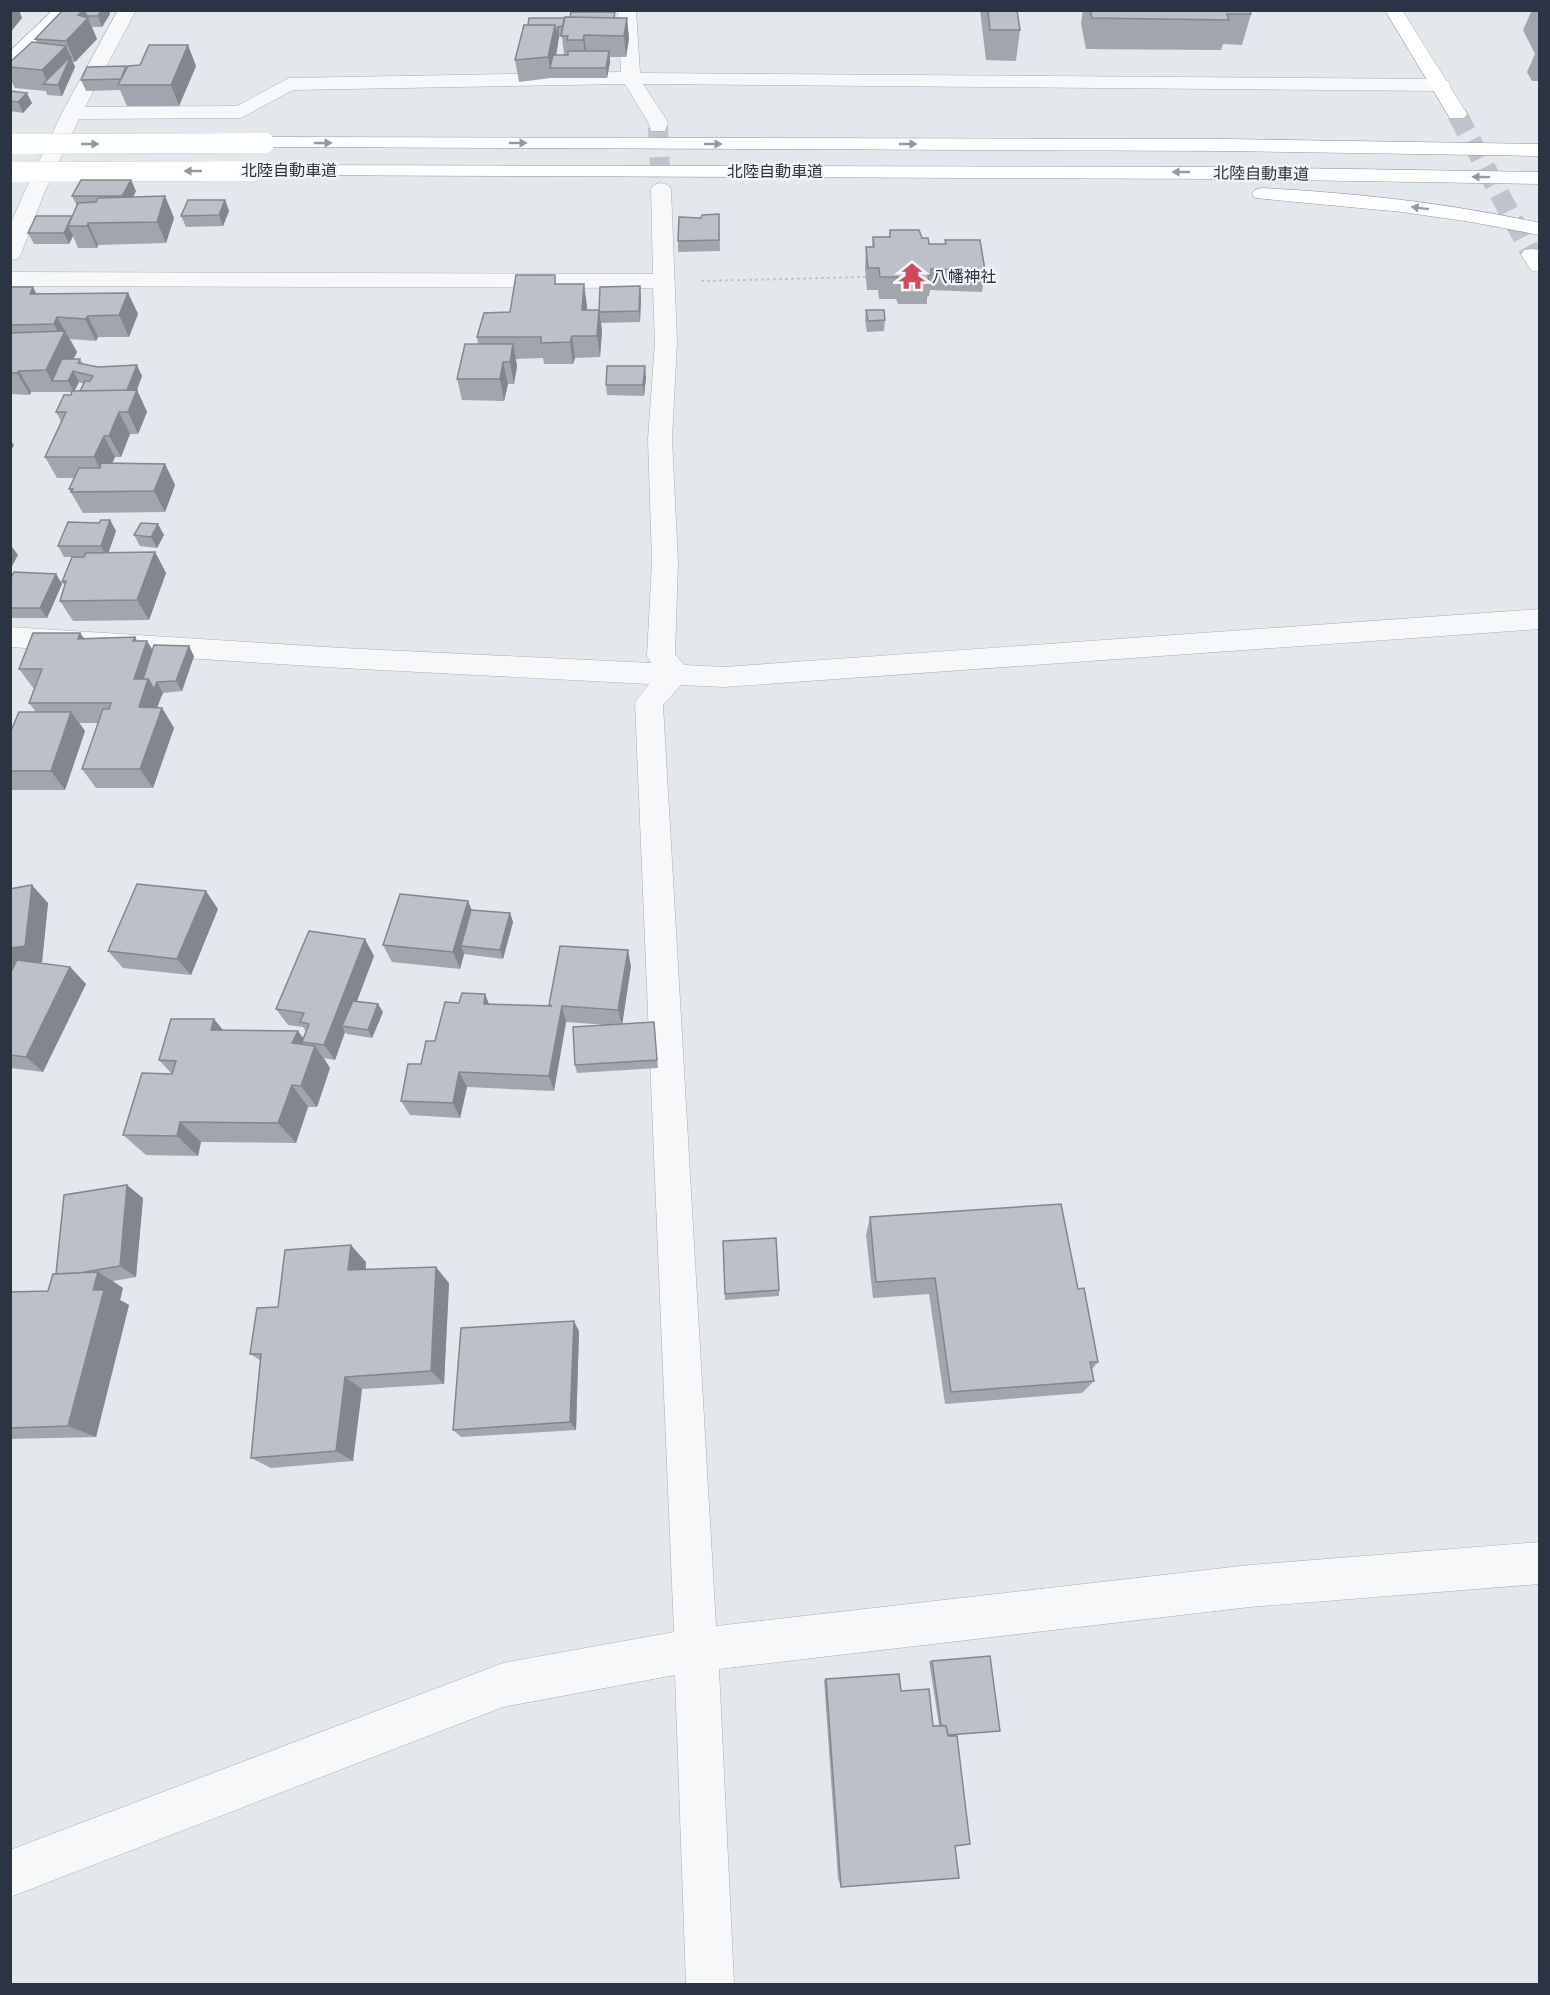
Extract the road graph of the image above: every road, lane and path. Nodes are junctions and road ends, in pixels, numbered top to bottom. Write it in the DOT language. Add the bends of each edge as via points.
graph roads {
  1 [pos="64,10"];
  2 [pos="127,10"];
  3 [pos="627,10"];
  4 [pos="1394,10"];
  5 [pos="1415,10"];
  6 [pos="10,62"];
  7 [pos="632,79"];
  8 [pos="1440,85"];
  9 [pos="72,113"];
  10 [pos="1457,114"];
  11 [pos="658,127"];
  12 [pos="1539,140"];
  13 [pos="10,144"];
  14 [pos="1227,145"];
  15 [pos="1539,150"];
  16 [pos="326,170"];
  17 [pos="10,172"];
  18 [pos="1539,178"];
  19 [pos="661,189"];
  20 [pos="1539,229"];
  21 [pos="10,254"];
  22 [pos="866,277"];
  23 [pos="10,279"];
  24 [pos="664,281"];
  25 [pos="1539,619"];
  26 [pos="10,637"];
  27 [pos="675,674"];
  28 [pos="1539,1563"];
  29 [pos="696,1650"];
  30 [pos="10,1874"];
  31 [pos="710,1984"];
  1 -- 6 [label="main road"];
  2 -- 9 [label="street"];
  3 -- 7 [label="street"];
  4 -- 8 [label="main road"];
  5 -- 8 [label="main road"];
  7 -- 8 [label="street"];
  7 -- 9 [label="street" via="289,84 241,112"];
  7 -- 11 [label="street"];
  8 -- 10 [label="main road"];
  9 -- 21 [label="street"];
  12 -- 14 [label="main road"];
  13 -- 14 [label="main road, 北陸自動車道, one-way, bridge"];
  14 -- 15 [label="main road, 北陸自動車道"];
  16 -- 17 [label="main road, 北陸自動車道, one-way, bridge"];
  18 -- 16 [label="main road, 北陸自動車道, one-way" via="1206,172"];
  20 -- 16 [label="main road, one-way" via="1396,205 1240,193 1037,184 546,178"];
  19 -- 24 [label="street"];
  22 -- 24 [label="path"];
  23 -- 24 [label="street"];
  24 -- 27 [label="street" via="666,342 660,439 665,562 661,656"];
  25 -- 27 [label="street" via="723,677"];
  26 -- 27 [label="street"];
  27 -- 29 [label="street" via="649,702"];
  28 -- 29 [label="street" via="1250,1586"];
  29 -- 30 [label="street" via="503,1686"];
  29 -- 31 [label="street"];
}
